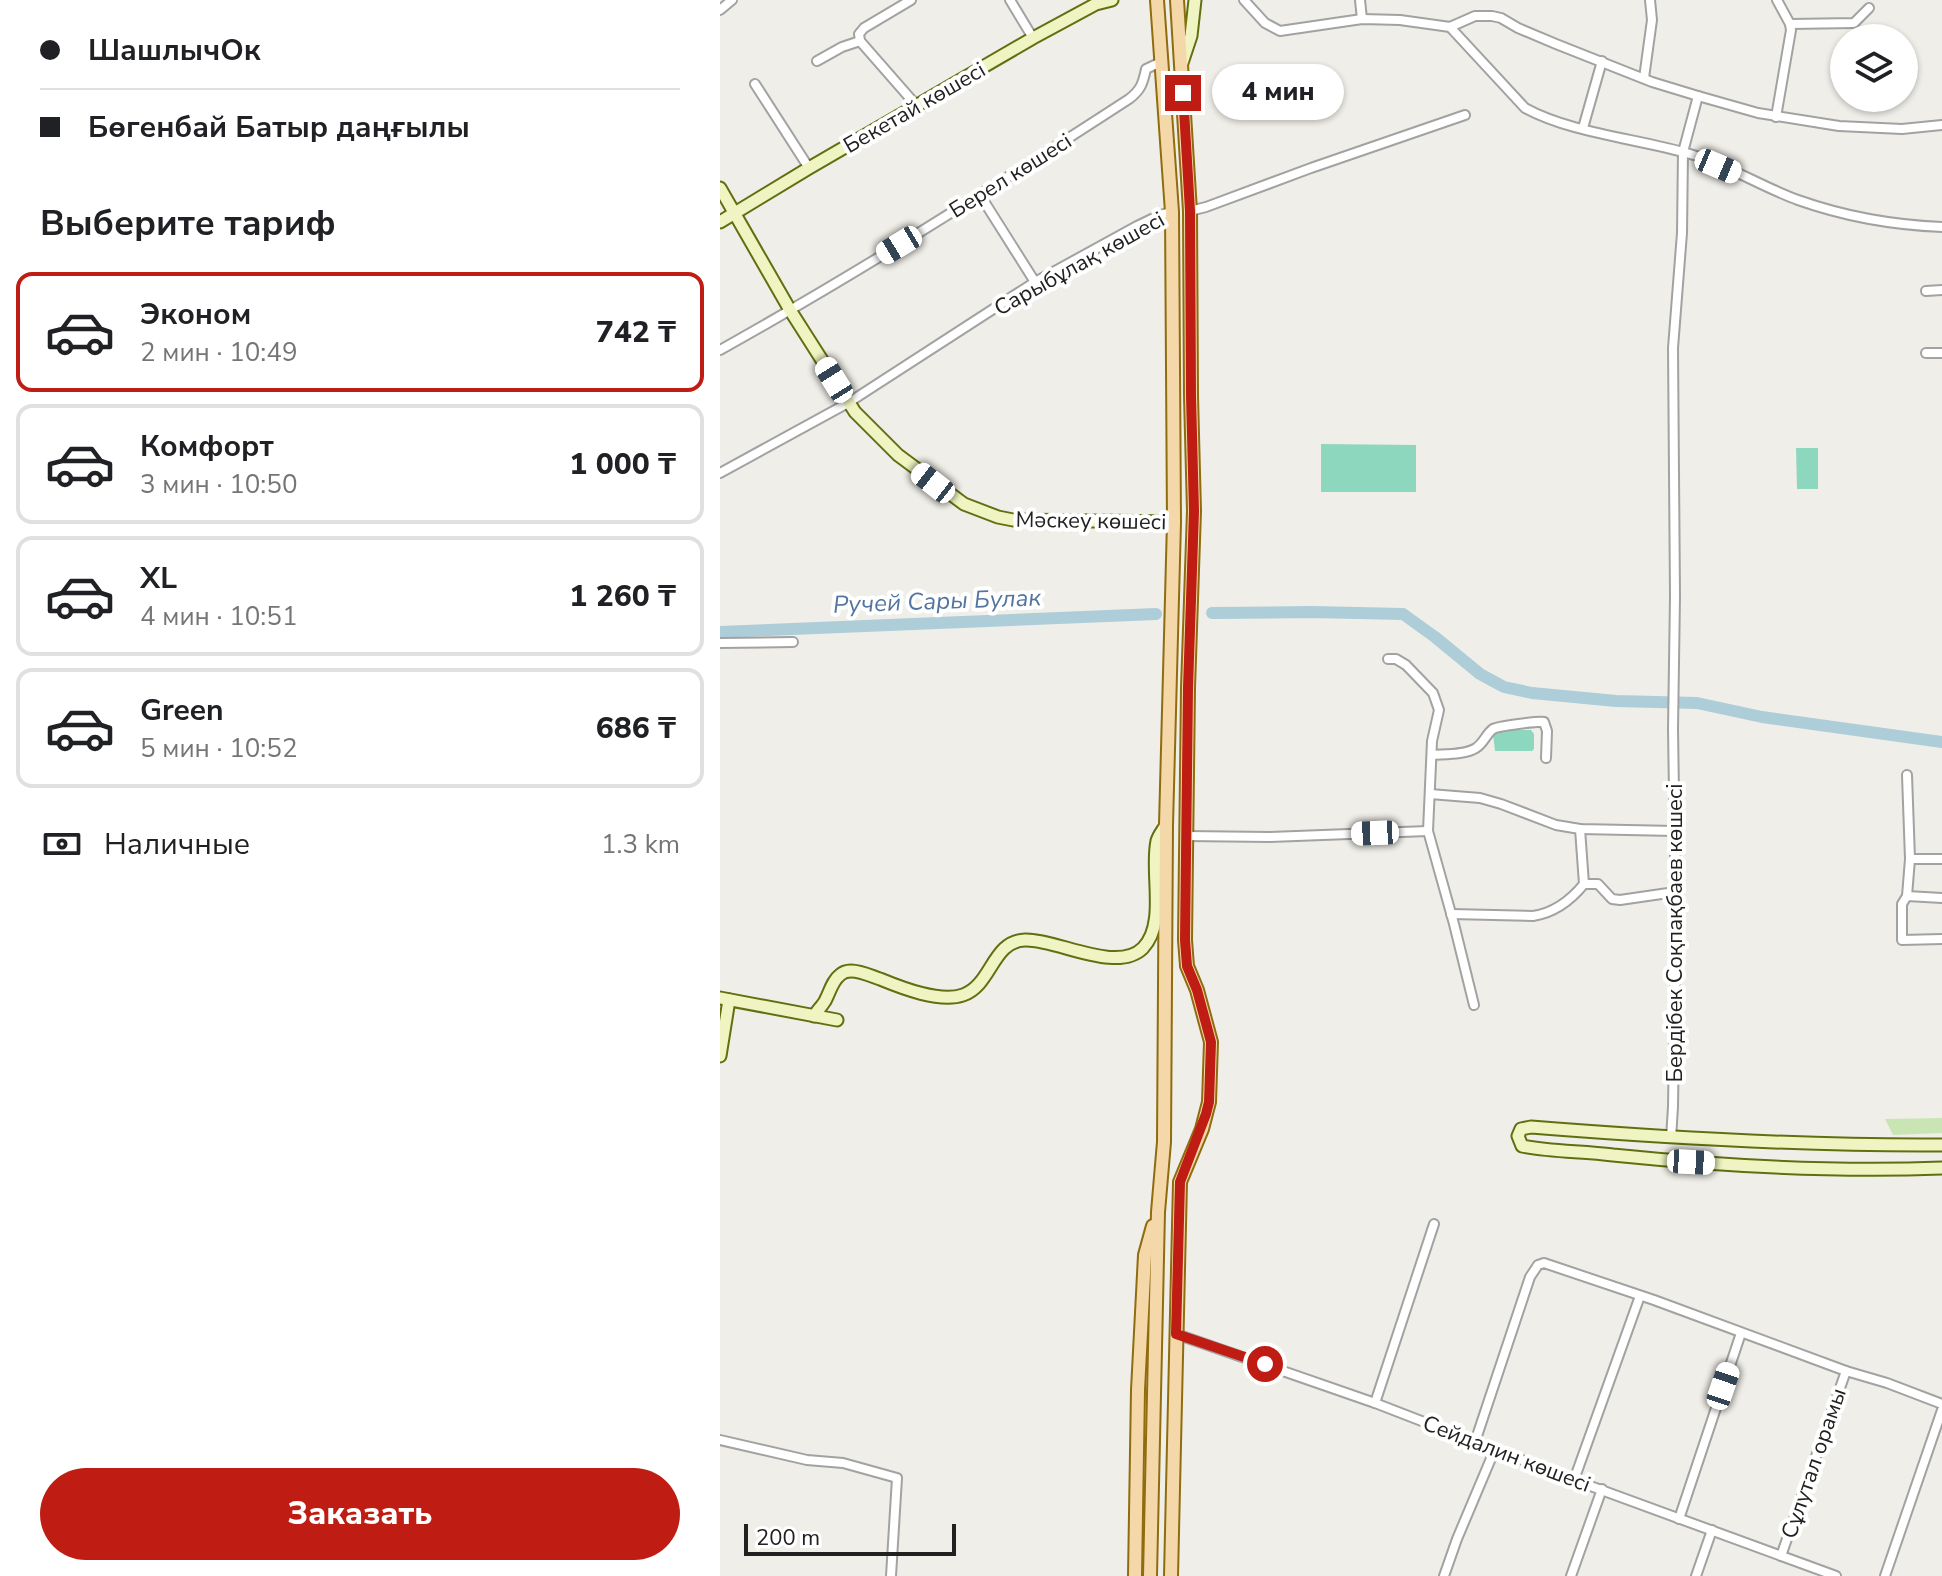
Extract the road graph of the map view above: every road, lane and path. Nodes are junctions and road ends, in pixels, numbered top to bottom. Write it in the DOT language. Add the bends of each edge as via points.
graph roads {
  1 [pos="732,0"];
  2 [pos="911,0"];
  3 [pos="1010,0"];
  4 [pos="1112,0"];
  5 [pos="1157,0"];
  6 [pos="1177,0"];
  7 [pos="1195,0"];
  8 [pos="1244,0"];
  9 [pos="1360,0"];
  10 [pos="1650,0"];
  11 [pos="1777,0"];
  12 [pos="1869,8"];
  13 [pos="720,10"];
  14 [pos="1362,19"];
  15 [pos="1790,24"];
  16 [pos="1450,27"];
  17 [pos="1033,38"];
  18 [pos="860,41"];
  19 [pos="817,61"];
  20 [pos="1602,61"];
  21 [pos="1161,62"];
  22 [pos="1181,64"];
  23 [pos="1644,78"];
  24 [pos="755,84"];
  25 [pos="1698,96"];
  26 [pos="916,105"];
  27 [pos="1465,115"];
  28 [pos="1776,117"];
  29 [pos="1942,125"];
  30 [pos="1583,128"];
  31 [pos="1683,152"];
  32 [pos="809,168"];
  33 [pos="720,188"];
  34 [pos="980,195"];
  35 [pos="1190,211"];
  36 [pos="1172,212"];
  37 [pos="735,213"];
  38 [pos="720,222"];
  39 [pos="1942,227"];
  40 [pos="1035,282"];
  41 [pos="1942,290"];
  42 [pos="1926,291"];
  43 [pos="790,310"];
  44 [pos="720,350"];
  45 [pos="1926,353"];
  46 [pos="1942,353"];
  47 [pos="848,403"];
  48 [pos="720,473"];
  49 [pos="1174,522"];
  50 [pos="1194,522"];
  51 [pos="793,642"];
  52 [pos="720,643"];
  53 [pos="1388,659"];
  54 [pos="1169,688"];
  55 [pos="1188,688"];
  56 [pos="1432,755"];
  57 [pos="1546,758"];
  58 [pos="1907,775"];
  59 [pos="1430,794"];
  60 [pos="1166,825"];
  61 [pos="1580,829"];
  62 [pos="1428,831"];
  63 [pos="1675,831"];
  64 [pos="1186,836"];
  65 [pos="1910,859"];
  66 [pos="1942,859"];
  67 [pos="1584,884"];
  68 [pos="1675,892"];
  69 [pos="1907,896"];
  70 [pos="1942,898"];
  71 [pos="1451,914"];
  72 [pos="1942,939"];
  73 [pos="725,999"];
  74 [pos="1474,1005"];
  75 [pos="814,1016"];
  76 [pos="837,1020"];
  77 [pos="720,1056"];
  78 [pos="1671,1138"];
  79 [pos="1942,1145"];
  80 [pos="1942,1168"];
  81 [pos="1161,1181"];
  82 [pos="1180,1182"];
  83 [pos="1158,1212"];
  84 [pos="1434,1224"];
  85 [pos="1640,1296"];
  86 [pos="1741,1333"];
  87 [pos="1176,1334"];
  88 [pos="1846,1371"];
  89 [pos="1375,1403"];
  90 [pos="1942,1407"];
  91 [pos="720,1440"];
  92 [pos="1153,1440"];
  93 [pos="1475,1442"];
  94 [pos="1174,1443"];
  95 [pos="1495,1449"];
  96 [pos="1574,1480"];
  97 [pos="1602,1489"];
  98 [pos="1679,1519"];
  99 [pos="1712,1530"];
  100 [pos="1781,1556"];
  101 [pos="891,1576"];
  102 [pos="1135,1576"];
  103 [pos="1150,1576"];
  104 [pos="1171,1576"];
  105 [pos="1444,1576"];
  106 [pos="1571,1576"];
  107 [pos="1696,1576"];
  108 [pos="1836,1576"];
  109 [pos="1885,1576"];
  1 -- 13 [label="street"];
  2 -- 18 [label="street" via="864,28"];
  3 -- 17 [label="street"];
  4 -- 17 [label="main road, Бекетай көшесі"];
  5 -- 21 [label="main road"];
  6 -- 22 [label="main road"];
  7 -- 22 [label="main road"];
  8 -- 14 [label="street" via="1280,31"];
  9 -- 14 [label="street"];
  10 -- 23 [label="street"];
  11 -- 15 [label="street"];
  12 -- 15 [label="street" via="1854,23"];
  14 -- 16 [label="street"];
  15 -- 28 [label="street"];
  16 -- 20 [label="street" via="1475,16 1501,18"];
  16 -- 30 [label="street" via="1525,108"];
  17 -- 26 [label="main road, Бекетай көшесі"];
  18 -- 19 [label="street"];
  18 -- 26 [label="street"];
  20 -- 23 [label="street"];
  20 -- 30 [label="street"];
  21 -- 34 [label="street, Берел көшесі" via="1146,69 1143,85 1129,99"];
  21 -- 36 [label="main road"];
  22 -- 35 [label="main road"];
  23 -- 25 [label="street"];
  24 -- 32 [label="street"];
  25 -- 28 [label="street"];
  25 -- 31 [label="street"];
  26 -- 32 [label="main road, Бекетай көшесі"];
  27 -- 35 [label="street, Сарыбұлақ көшесі"];
  28 -- 29 [label="street" via="1839,126"];
  30 -- 31 [label="street"];
  31 -- 39 [label="street" via="1798,200 1856,216"];
  31 -- 63 [label="street, Бердібек Соқпақбаев көшесі" via="1673,370"];
  32 -- 37 [label="main road, Бекетай көшесі"];
  33 -- 37 [label="main road, Мәскеу көшесі"];
  34 -- 40 [label="street"];
  34 -- 43 [label="street, Берел көшесі"];
  35 -- 36 [label="main road, Сарыбұлақ көшесі"];
  35 -- 50 [label="main road"];
  36 -- 40 [label="street, Сарыбұлақ көшесі"];
  36 -- 49 [label="main road"];
  37 -- 38 [label="main road, Бекетай көшесі"];
  37 -- 43 [label="main road, Мәскеу көшесі"];
  40 -- 47 [label="street, Сарыбұлақ көшесі"];
  41 -- 42 [label="street"];
  43 -- 44 [label="street, Берел көшесі"];
  43 -- 47 [label="main road, Мәскеу көшесі"];
  45 -- 46 [label="street"];
  47 -- 48 [label="street, Сарыбұлақ көшесі"];
  47 -- 49 [label="main road, Мәскеу көшесі" via="933,483 964,504 998,517"];
  49 -- 50 [label="main road, Мәскеу көшесі"];
  49 -- 54 [label="main road"];
  50 -- 55 [label="main road"];
  51 -- 52 [label="street"];
  53 -- 56 [label="street" via="1406,665 1433,693 1439,710"];
  54 -- 55 [label="main road"];
  54 -- 60 [label="main road"];
  55 -- 64 [label="main road"];
  56 -- 57 [label="street" via="1473,751 1496,727 1539,720 1547,731"];
  56 -- 59 [label="street"];
  58 -- 65 [label="street"];
  59 -- 61 [label="street" via="1480,798"];
  59 -- 62 [label="street"];
  60 -- 75 [label="main road" via="1157,839 1155,920 1150,939 1132,956 1110,957 1023,940 997,954 990,971 970,991 945,997 848,970 834,981"];
  60 -- 81 [label="main road"];
  61 -- 63 [label="street"];
  61 -- 67 [label="street"];
  62 -- 64 [label="street"];
  62 -- 71 [label="street"];
  63 -- 68 [label="street, Бердібек Соқпақбаев көшесі"];
  64 -- 82 [label="main road" via="1187,966 1211,1042 1206,1114"];
  65 -- 66 [label="street"];
  65 -- 69 [label="street"];
  67 -- 68 [label="street" via="1598,884 1620,900"];
  67 -- 71 [label="street" via="1545,914"];
  68 -- 78 [label="street, Бердібек Соқпақбаев көшесі"];
  69 -- 70 [label="street"];
  69 -- 72 [label="street" via="1902,904 1902,940"];
  71 -- 74 [label="street"];
  73 -- 75 [label="main road"];
  73 -- 77 [label="main road"];
  75 -- 76 [label="main road"];
  78 -- 79 [label="main road"];
  78 -- 80 [label="main road" via="1531,1127 1519,1133 1522,1146 1536,1149 1667,1160"];
  81 -- 82 [label="main road"];
  81 -- 83 [label="main road"];
  82 -- 87 [label="main road"];
  83 -- 92 [label="main road"];
  83 -- 102 [label="main road" via="1145,1255"];
  84 -- 89 [label="street"];
  85 -- 86 [label="street"];
  85 -- 93 [label="street" via="1538,1265"];
  85 -- 96 [label="street"];
  86 -- 88 [label="street"];
  86 -- 98 [label="street"];
  87 -- 89 [label="street, Сейдалин көшесі"];
  87 -- 94 [label="main road"];
  88 -- 90 [label="street"];
  88 -- 100 [label="street, Сұлутал орамы"];
  89 -- 93 [label="street, Сейдалин көшесі"];
  90 -- 109 [label="street"];
  91 -- 101 [label="street" via="897,1478"];
  92 -- 94 [label="main road"];
  92 -- 103 [label="main road"];
  93 -- 95 [label="street, Сейдалин көшесі"];
  94 -- 104 [label="main road"];
  95 -- 96 [label="street, Сейдалин көшесі"];
  95 -- 105 [label="street"];
  96 -- 97 [label="street, Сейдалин көшесі"];
  97 -- 98 [label="street, Сейдалин көшесі"];
  97 -- 106 [label="street"];
  98 -- 99 [label="street, Сейдалин көшесі"];
  99 -- 100 [label="street, Сейдалин көшесі"];
  99 -- 107 [label="street"];
  100 -- 108 [label="street, Сейдалин көшесі"];
}
